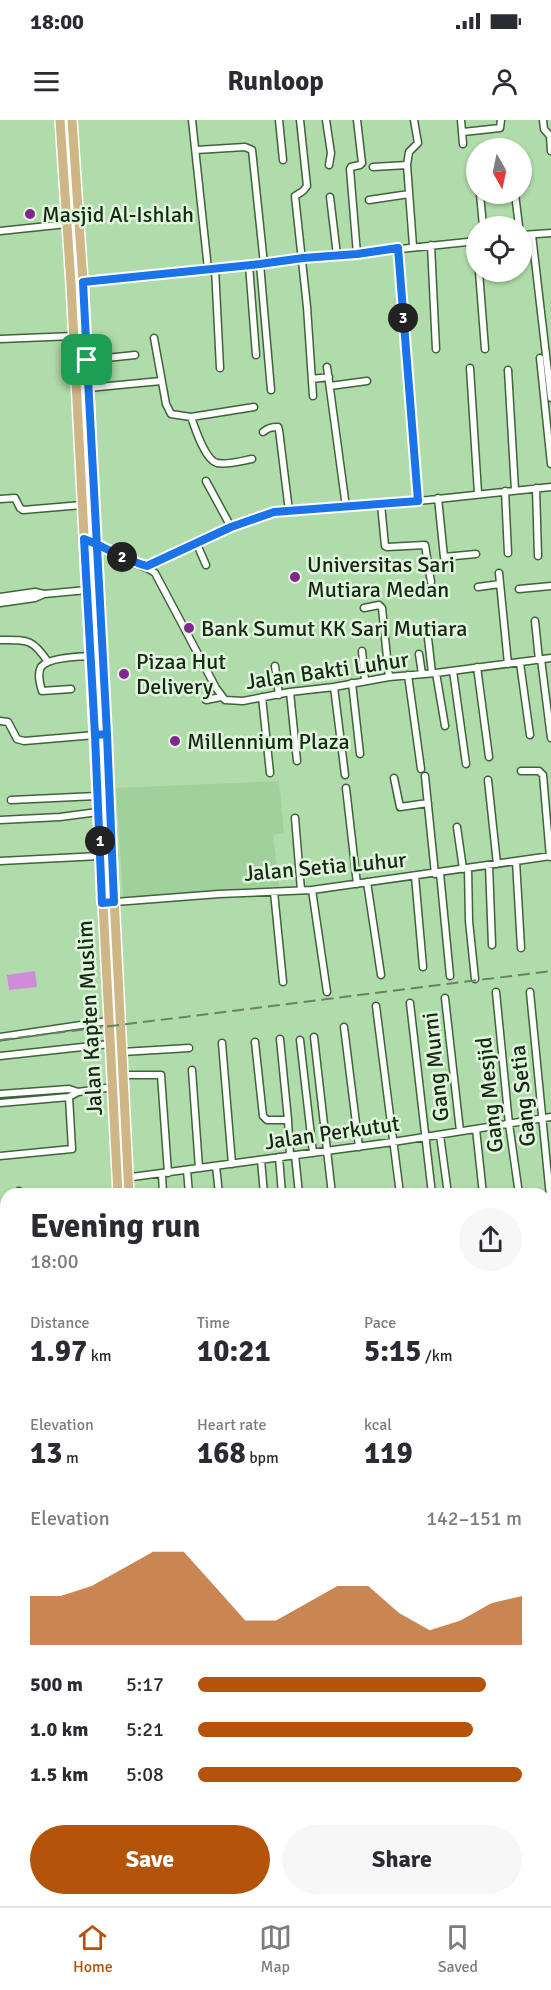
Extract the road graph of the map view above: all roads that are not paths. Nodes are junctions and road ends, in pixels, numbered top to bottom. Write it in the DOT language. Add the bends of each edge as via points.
graph roads {
  1 [pos="60,120"];
  2 [pos="72,120"];
  3 [pos="192,120"];
  4 [pos="279,120"];
  5 [pos="300,120"];
  6 [pos="326,120"];
  7 [pos="357,120"];
  8 [pos="414,120"];
  9 [pos="461,120"];
  10 [pos="501,120"];
  11 [pos="543,120"];
  12 [pos="463,132"];
  13 [pos="463,144"];
  14 [pos="196,150"];
  15 [pos="551,151"];
  16 [pos="75,158"];
  17 [pos="63,160"];
  18 [pos="283,160"];
  19 [pos="329,165"];
  20 [pos="407,165"];
  21 [pos="373,167"];
  22 [pos="410,194"];
  23 [pos="330,196"];
  24 [pos="369,200"];
  25 [pos="67,224"];
  26 [pos="0,231"];
  27 [pos="551,233"];
  28 [pos="532,235"];
  29 [pos="466,242"];
  30 [pos="430,245"];
  31 [pos="413,246"];
  32 [pos="398,248"];
  33 [pos="357,254"];
  34 [pos="337,255"];
  35 [pos="303,258"];
  36 [pos="262,264"];
  37 [pos="249,265"];
  38 [pos="211,268"];
  39 [pos="83,282"];
  40 [pos="480,282"];
  41 [pos="74,336"];
  42 [pos="154,338"];
  43 [pos="0,339"];
  44 [pos="485,349"];
  45 [pos="436,350"];
  46 [pos="135,355"];
  47 [pos="256,355"];
  48 [pos="540,357"];
  49 [pos="87,360"];
  50 [pos="327,366"];
  51 [pos="220,368"];
  52 [pos="470,368"];
  53 [pos="508,370"];
  54 [pos="329,378"];
  55 [pos="312,379"];
  56 [pos="161,381"];
  57 [pos="367,381"];
  58 [pos="330,386"];
  59 [pos="88,388"];
  60 [pos="271,390"];
  61 [pos="313,396"];
  62 [pos="551,398"];
  63 [pos="254,406"];
  64 [pos="192,417"];
  65 [pos="264,432"];
  66 [pos="252,459"];
  67 [pos="551,464"];
  68 [pos="206,481"];
  69 [pos="551,487"];
  70 [pos="536,488"];
  71 [pos="515,490"];
  72 [pos="505,491"];
  73 [pos="478,493"];
  74 [pos="438,498"];
  75 [pos="0,499"];
  76 [pos="418,501"];
  77 [pos="381,504"];
  78 [pos="82,506"];
  79 [pos="346,507"];
  80 [pos="290,511"];
  81 [pos="231,527"];
  82 [pos="84,539"];
  83 [pos="196,542"];
  84 [pos="95,543"];
  85 [pos="508,553"];
  86 [pos="476,554"];
  87 [pos="538,556"];
  88 [pos="206,565"];
  89 [pos="147,566"];
  90 [pos="499,573"];
  91 [pos="431,582"];
  92 [pos="500,584"];
  93 [pos="551,586"];
  94 [pos="478,587"];
  95 [pos="519,589"];
  96 [pos="87,590"];
  97 [pos="44,594"];
  98 [pos="0,597"];
  99 [pos="0,603"];
  100 [pos="364,608"];
  101 [pos="535,621"];
  102 [pos="428,638"];
  103 [pos="0,640"];
  104 [pos="362,651"];
  105 [pos="419,654"];
  106 [pos="91,656"];
  107 [pos="103,656"];
  108 [pos="551,658"];
  109 [pos="540,659"];
  110 [pos="48,662"];
  111 [pos="520,663"];
  112 [pos="508,664"];
  113 [pos="275,666"];
  114 [pos="477,667"];
  115 [pos="453,670"];
  116 [pos="434,673"];
  117 [pos="422,674"];
  118 [pos="408,675"];
  119 [pos="389,676"];
  120 [pos="365,680"];
  121 [pos="352,683"];
  122 [pos="334,687"];
  123 [pos="71,689"];
  124 [pos="290,692"];
  125 [pos="279,695"];
  126 [pos="221,697"];
  127 [pos="262,697"];
  128 [pos="206,700"];
  129 [pos="0,721"];
  130 [pos="445,726"];
  131 [pos="107,734"];
  132 [pos="95,735"];
  133 [pos="530,735"];
  134 [pos="551,738"];
  135 [pos="360,754"];
  136 [pos="489,757"];
  137 [pos="297,762"];
  138 [pos="466,764"];
  139 [pos="421,769"];
  140 [pos="521,771"];
  141 [pos="270,773"];
  142 [pos="345,775"];
  143 [pos="425,776"];
  144 [pos="394,778"];
  145 [pos="488,780"];
  146 [pos="346,788"];
  147 [pos="97,796"];
  148 [pos="11,800"];
  149 [pos="428,803"];
  150 [pos="98,812"];
  151 [pos="295,818"];
  152 [pos="0,820"];
  153 [pos="457,827"];
  154 [pos="100,856"];
  155 [pos="550,856"];
  156 [pos="0,861"];
  157 [pos="516,861"];
  158 [pos="497,864"];
  159 [pos="489,865"];
  160 [pos="465,868"];
  161 [pos="437,873"];
  162 [pos="414,876"];
  163 [pos="367,882"];
  164 [pos="357,884"];
  165 [pos="301,890"];
  166 [pos="312,890"];
  167 [pos="274,892"];
  168 [pos="114,902"];
  169 [pos="102,903"];
  170 [pos="492,945"];
  171 [pos="520,948"];
  172 [pos="423,967"];
  173 [pos="381,975"];
  174 [pos="450,976"];
  175 [pos="475,979"];
  176 [pos="283,982"];
  177 [pos="327,992"];
  178 [pos="496,992"];
  179 [pos="530,992"];
  180 [pos="445,998"];
  181 [pos="410,1003"];
  182 [pos="376,1006"];
  183 [pos="108,1021"];
  184 [pos="344,1027"];
  185 [pos="314,1036"];
  186 [pos="0,1037"];
  187 [pos="280,1039"];
  188 [pos="300,1040"];
  189 [pos="255,1042"];
  190 [pos="222,1043"];
  191 [pos="110,1044"];
  192 [pos="189,1048"];
  193 [pos="122,1052"];
  194 [pos="0,1056"];
  195 [pos="192,1070"];
  196 [pos="123,1075"];
  197 [pos="112,1087"];
  198 [pos="46,1091"];
  199 [pos="24,1092"];
  200 [pos="78,1092"];
  201 [pos="0,1094"];
  202 [pos="9,1094"];
  203 [pos="69,1096"];
  204 [pos="47,1099"];
  205 [pos="24,1101"];
  206 [pos="9,1102"];
  207 [pos="0,1103"];
  208 [pos="551,1117"];
  209 [pos="542,1118"];
  210 [pos="288,1120"];
  211 [pos="509,1124"];
  212 [pos="476,1129"];
  213 [pos="460,1131"];
  214 [pos="440,1135"];
  215 [pos="424,1136"];
  216 [pos="393,1142"];
  217 [pos="359,1147"];
  218 [pos="328,1151"];
  219 [pos="313,1153"];
  220 [pos="0,1156"];
  221 [pos="293,1156"];
  222 [pos="279,1157"];
  223 [pos="261,1160"];
  224 [pos="232,1164"];
  225 [pos="216,1166"];
  226 [pos="199,1168"];
  227 [pos="187,1170"];
  228 [pos="165,1173"];
  229 [pos="129,1178"];
  230 [pos="117,1179"];
  231 [pos="118,1188"];
  232 [pos="129,1188"];
  233 [pos="164,1188"];
  234 [pos="188,1188"];
  235 [pos="218,1188"];
  236 [pos="263,1188"];
  237 [pos="282,1188"];
  238 [pos="298,1188"];
  239 [pos="331,1188"];
  240 [pos="399,1188"];
  241 [pos="431,1188"];
  242 [pos="447,1188"];
  243 [pos="482,1188"];
  244 [pos="518,1188"];
  245 [pos="549,1188"];
  1 -- 17 [label="main road, Jalan Kapten Muslim"];
  2 -- 16 [label="main road, Jalan Kapten Muslim"];
  3 -- 14 [label="street"];
  4 -- 18 [label="street"];
  5 -- 35 [label="street" via="307,186 295,196"];
  6 -- 19 [label="street"];
  7 -- 33 [label="street" via="362,163 350,170"];
  8 -- 20 [label="street" via="418,143 409,152"];
  9 -- 12 [label="street"];
  10 -- 12 [label="street" via="500,128"];
  11 -- 15 [label="street"];
  12 -- 13 [label="street"];
  14 -- 36 [label="street" via="252,150"];
  14 -- 38 [label="street"];
  16 -- 17 [label="main road"];
  16 -- 39 [label="main road, Jalan Kapten Muslim"];
  17 -- 25 [label="main road, Jalan Kapten Muslim"];
  20 -- 21 [label="street"];
  20 -- 22 [label="street"];
  22 -- 24 [label="street"];
  22 -- 31 [label="street"];
  23 -- 34 [label="street"];
  25 -- 26 [label="street"];
  25 -- 41 [label="main road, Jalan Kapten Muslim"];
  27 -- 28 [label="street"];
  28 -- 62 [label="street"];
  29 -- 30 [label="street"];
  30 -- 31 [label="street"];
  30 -- 45 [label="street"];
  31 -- 32 [label="street"];
  32 -- 33 [label="street"];
  32 -- 76 [label="street"];
  33 -- 34 [label="street"];
  34 -- 35 [label="street"];
  35 -- 36 [label="street"];
  35 -- 55 [label="street"];
  36 -- 37 [label="street"];
  36 -- 60 [label="street"];
  37 -- 38 [label="street"];
  37 -- 47 [label="street"];
  38 -- 39 [label="street"];
  38 -- 51 [label="street"];
  39 -- 49 [label="main road, Jalan Kapten Muslim"];
  40 -- 44 [label="street"];
  41 -- 43 [label="street"];
  41 -- 78 [label="main road, Jalan Kapten Muslim"];
  42 -- 56 [label="street"];
  46 -- 49 [label="street"];
  48 -- 67 [label="street"];
  49 -- 59 [label="main road, Jalan Kapten Muslim"];
  50 -- 54 [label="street"];
  52 -- 73 [label="street"];
  53 -- 71 [label="street"];
  54 -- 55 [label="street"];
  54 -- 58 [label="street"];
  55 -- 61 [label="street"];
  56 -- 59 [label="street"];
  56 -- 64 [label="street" via="168,410 175,416"];
  57 -- 58 [label="street"];
  58 -- 79 [label="street"];
  59 -- 84 [label="main road, Jalan Kapten Muslim"];
  63 -- 64 [label="street"];
  64 -- 66 [label="street" via="212,460 220,463"];
  65 -- 80 [label="street" via="273,427 279,430"];
  68 -- 81 [label="street"];
  69 -- 70 [label="street"];
  70 -- 71 [label="street"];
  70 -- 87 [label="street"];
  71 -- 72 [label="street"];
  72 -- 73 [label="street"];
  72 -- 85 [label="street"];
  73 -- 74 [label="street"];
  74 -- 76 [label="street"];
  74 -- 86 [label="street" via="444,556"];
  75 -- 78 [label="street" via="15,498 23,510"];
  76 -- 77 [label="street"];
  77 -- 79 [label="street"];
  77 -- 91 [label="street" via="385,546 425,544"];
  78 -- 82 [label="main road, Jalan Kapten Muslim"];
  79 -- 80 [label="street"];
  80 -- 81 [label="street" via="262,515"];
  81 -- 83 [label="street"];
  82 -- 84 [label="street"];
  82 -- 96 [label="main road, Jalan Kapten Muslim"];
  83 -- 88 [label="street"];
  83 -- 89 [label="street"];
  84 -- 89 [label="street" via="125,560"];
  84 -- 107 [label="main road, Jalan Kapten Muslim"];
  89 -- 126 [label="street, Jalan Bakti Luhur" via="155,573"];
  90 -- 92 [label="street"];
  92 -- 94 [label="street"];
  92 -- 112 [label="street"];
  93 -- 95 [label="street"];
  96 -- 97 [label="street"];
  96 -- 106 [label="main road, Jalan Kapten Muslim"];
  97 -- 98 [label="street"];
  97 -- 99 [label="street"];
  100 -- 119 [label="street" via="382,608"];
  101 -- 109 [label="street"];
  102 -- 116 [label="street"];
  103 -- 110 [label="street" via="32,642"];
  104 -- 120 [label="street"];
  105 -- 117 [label="street"];
  106 -- 107 [label="street"];
  106 -- 110 [label="street"];
  106 -- 132 [label="main road, Jalan Kapten Muslim"];
  107 -- 131 [label="main road, Jalan Kapten Muslim"];
  108 -- 109 [label="street, Jalan Bakti Luhur"];
  109 -- 111 [label="street, Jalan Bakti Luhur"];
  109 -- 134 [label="street"];
  110 -- 123 [label="street" via="39,673 42,691"];
  111 -- 112 [label="street, Jalan Bakti Luhur"];
  111 -- 133 [label="street"];
  112 -- 114 [label="street, Jalan Bakti Luhur"];
  113 -- 125 [label="street"];
  114 -- 115 [label="street, Jalan Bakti Luhur"];
  114 -- 136 [label="street"];
  115 -- 116 [label="street, Jalan Bakti Luhur"];
  115 -- 138 [label="street"];
  116 -- 117 [label="street, Jalan Bakti Luhur"];
  116 -- 130 [label="street"];
  117 -- 118 [label="street, Jalan Bakti Luhur"];
  118 -- 119 [label="street, Jalan Bakti Luhur"];
  118 -- 139 [label="street"];
  119 -- 120 [label="street, Jalan Bakti Luhur"];
  120 -- 121 [label="street, Jalan Bakti Luhur"];
  121 -- 122 [label="street, Jalan Bakti Luhur"];
  121 -- 135 [label="street"];
  122 -- 124 [label="street, Jalan Bakti Luhur"];
  122 -- 142 [label="street"];
  124 -- 125 [label="street, Jalan Bakti Luhur"];
  124 -- 137 [label="street"];
  125 -- 127 [label="street, Jalan Bakti Luhur"];
  126 -- 127 [label="street, Jalan Bakti Luhur" via="230,701"];
  126 -- 128 [label="street"];
  127 -- 141 [label="street"];
  129 -- 132 [label="street" via="8,722 17,739 24,741"];
  131 -- 132 [label="street"];
  131 -- 168 [label="main road, Jalan Kapten Muslim"];
  132 -- 147 [label="main road, Jalan Kapten Muslim"];
  140 -- 155 [label="street" via="539,771 543,775"];
  143 -- 149 [label="street"];
  144 -- 149 [label="street" via="400,807"];
  145 -- 158 [label="street"];
  146 -- 164 [label="street"];
  147 -- 148 [label="street"];
  147 -- 150 [label="main road, Jalan Kapten Muslim"];
  149 -- 161 [label="street"];
  150 -- 152 [label="street"];
  150 -- 154 [label="main road, Jalan Kapten Muslim"];
  151 -- 165 [label="street"];
  153 -- 160 [label="street"];
  154 -- 156 [label="street"];
  154 -- 169 [label="main road, Jalan Kapten Muslim"];
  155 -- 157 [label="street, Jalan Setia Luhur"];
  157 -- 158 [label="street, Jalan Setia Luhur"];
  157 -- 171 [label="street"];
  158 -- 159 [label="street, Jalan Setia Luhur"];
  159 -- 160 [label="street, Jalan Setia Luhur"];
  159 -- 170 [label="street"];
  160 -- 161 [label="street, Jalan Setia Luhur"];
  160 -- 175 [label="street"];
  161 -- 162 [label="street, Jalan Setia Luhur"];
  161 -- 174 [label="street"];
  162 -- 163 [label="street, Jalan Setia Luhur"];
  162 -- 172 [label="street"];
  163 -- 164 [label="street, Jalan Setia Luhur"];
  163 -- 173 [label="street"];
  164 -- 166 [label="street, Jalan Setia Luhur"];
  165 -- 166 [label="street, Jalan Setia Luhur"];
  165 -- 167 [label="street, Jalan Setia Luhur"];
  166 -- 177 [label="street"];
  167 -- 168 [label="street, Jalan Setia Luhur"];
  167 -- 176 [label="street"];
  168 -- 169 [label="street, Jalan Setia Luhur"];
  168 -- 193 [label="main road, Jalan Kapten Muslim"];
  169 -- 183 [label="main road, Jalan Kapten Muslim"];
  178 -- 211 [label="street, Gang Mesjid"];
  179 -- 209 [label="street, Gang Setia"];
  180 -- 213 [label="street, Gang Murni"];
  181 -- 215 [label="street"];
  182 -- 216 [label="street"];
  183 -- 186 [label="street"];
  183 -- 191 [label="main road, Jalan Kapten Muslim"];
  184 -- 217 [label="street"];
  185 -- 218 [label="street"];
  187 -- 210 [label="street"];
  188 -- 219 [label="street"];
  189 -- 210 [label="street" via="263,1116 267,1120"];
  190 -- 224 [label="street"];
  191 -- 194 [label="street"];
  191 -- 197 [label="main road, Jalan Kapten Muslim"];
  192 -- 193 [label="street"];
  193 -- 196 [label="main road, Jalan Kapten Muslim"];
  195 -- 226 [label="street"];
  196 -- 228 [label="street" via="161,1075"];
  196 -- 229 [label="main road, Jalan Kapten Muslim"];
  197 -- 200 [label="street"];
  197 -- 230 [label="main road, Jalan Kapten Muslim"];
  198 -- 199 [label="street"];
  198 -- 200 [label="street"];
  198 -- 204 [label="street"];
  199 -- 202 [label="street"];
  199 -- 205 [label="street"];
  200 -- 203 [label="street"];
  201 -- 202 [label="street"];
  202 -- 206 [label="street"];
  203 -- 204 [label="street"];
  203 -- 220 [label="street" via="72,1149"];
  204 -- 205 [label="street"];
  205 -- 206 [label="street"];
  206 -- 207 [label="street"];
  208 -- 209 [label="street, Jalan Perkutut"];
  209 -- 211 [label="street, Jalan Perkutut"];
  209 -- 245 [label="street, Gang Setia"];
  210 -- 221 [label="street"];
  211 -- 212 [label="street, Jalan Perkutut"];
  211 -- 244 [label="street, Gang Mesjid"];
  212 -- 213 [label="street, Jalan Perkutut"];
  212 -- 243 [label="street"];
  213 -- 214 [label="street, Jalan Perkutut"];
  214 -- 215 [label="street, Jalan Perkutut"];
  214 -- 242 [label="street"];
  215 -- 216 [label="street, Jalan Perkutut"];
  215 -- 241 [label="street"];
  216 -- 217 [label="street, Jalan Perkutut"];
  216 -- 240 [label="street"];
  217 -- 218 [label="street, Jalan Perkutut"];
  218 -- 219 [label="street, Jalan Perkutut"];
  218 -- 239 [label="street"];
  219 -- 221 [label="street, Jalan Perkutut"];
  221 -- 222 [label="street, Jalan Perkutut"];
  221 -- 238 [label="street"];
  222 -- 223 [label="street, Jalan Perkutut"];
  222 -- 237 [label="street"];
  223 -- 224 [label="street, Jalan Perkutut"];
  223 -- 236 [label="street"];
  224 -- 225 [label="street, Jalan Perkutut"];
  225 -- 226 [label="street, Jalan Perkutut"];
  225 -- 235 [label="street"];
  226 -- 227 [label="street, Jalan Perkutut"];
  227 -- 228 [label="street, Jalan Perkutut"];
  227 -- 234 [label="street"];
  228 -- 229 [label="street, Jalan Perkutut"];
  228 -- 233 [label="street"];
  229 -- 230 [label="street, Jalan Perkutut"];
  229 -- 232 [label="main road, Jalan Kapten Muslim"];
  230 -- 231 [label="main road, Jalan Kapten Muslim"];
}
